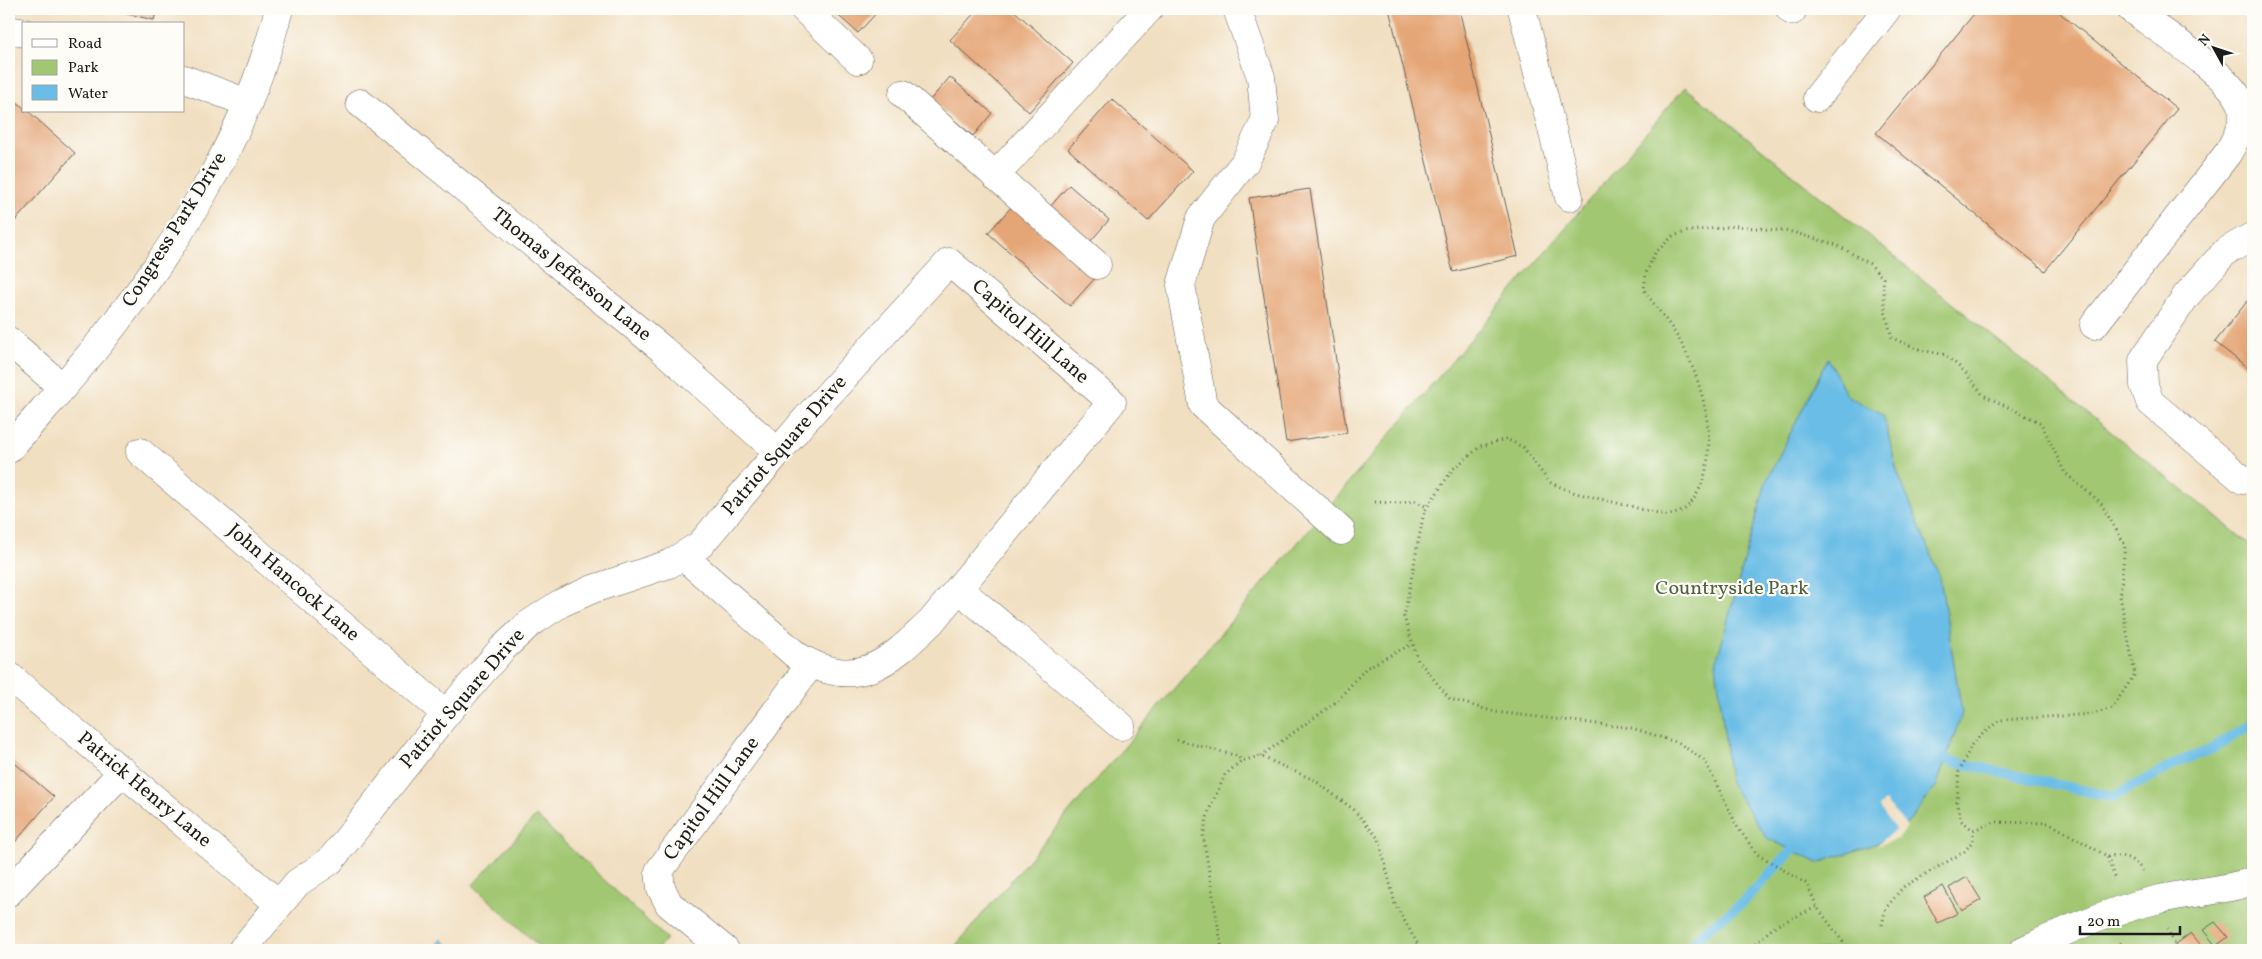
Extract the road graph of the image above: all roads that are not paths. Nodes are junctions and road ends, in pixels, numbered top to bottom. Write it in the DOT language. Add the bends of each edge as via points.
graph roads {
  1 [pos="279,9"];
  2 [pos="804,9"];
  3 [pos="1149,9"];
  4 [pos="1237,9"];
  5 [pos="1522,9"];
  6 [pos="1887,9"];
  7 [pos="2131,9"];
  8 [pos="9,30"];
  9 [pos="22,33"];
  10 [pos="858,60"];
  11 [pos="185,78"];
  12 [pos="903,94"];
  13 [pos="1817,98"];
  14 [pos="248,103"];
  15 [pos="360,103"];
  16 [pos="995,176"];
  17 [pos="1569,197"];
  18 [pos="2253,236"];
  19 [pos="949,262"];
  20 [pos="1097,265"];
  21 [pos="2094,324"];
  22 [pos="9,341"];
  23 [pos="62,386"];
  24 [pos="9,449"];
  25 [pos="140,452"];
  26 [pos="778,452"];
  27 [pos="2243,480"];
  28 [pos="1341,531"];
  29 [pos="684,556"];
  30 [pos="959,589"];
  31 [pos="810,664"];
  32 [pos="9,676"];
  33 [pos="446,714"];
  34 [pos="1121,726"];
  35 [pos="123,771"];
  36 [pos="2253,881"];
  37 [pos="9,892"];
  38 [pos="279,904"];
  39 [pos="242,950"];
  40 [pos="725,950"];
  41 [pos="2024,950"];
  1 -- 14 [label="street, Congress Park Drive" via="269,50"];
  2 -- 10 [label="street"];
  3 -- 16 [label="street"];
  4 -- 28 [label="street" via="1261,77 1265,121 1245,162 1201,218 1181,285 1203,405"];
  5 -- 17 [label="street"];
  6 -- 13 [label="street"];
  7 -- 21 [label="street" via="2228,82 2242,104 2242,128 2228,153"];
  8 -- 9 [label="street"];
  11 -- 14 [label="street"];
  12 -- 16 [label="street"];
  14 -- 23 [label="street, Congress Park Drive" via="205,190 160,262 116,323"];
  15 -- 26 [label="street, Thomas Jefferson Lane" via="662,349"];
  16 -- 20 [label="street"];
  18 -- 27 [label="street" via="2225,252 2186,296 2143,360 2144,385 2150,402"];
  19 -- 26 [label="street, Patriot Square Drive"];
  19 -- 30 [label="street, Capitol Hill Lane" via="1112,402"];
  22 -- 23 [label="street"];
  23 -- 24 [label="street, Congress Park Drive"];
  25 -- 33 [label="street, John Hancock Lane"];
  26 -- 29 [label="street, Patriot Square Drive" via="700,545"];
  29 -- 31 [label="street"];
  29 -- 33 [label="street, Patriot Square Drive" via="561,603 529,624"];
  30 -- 31 [label="street" via="931,622 879,666 857,672 834,672"];
  30 -- 34 [label="street"];
  31 -- 40 [label="street, Capitol Hill Lane" via="659,872 661,888 669,904"];
  32 -- 35 [label="street, Patrick Henry Lane"];
  33 -- 38 [label="street, Patriot Square Drive" via="330,861 297,883"];
  35 -- 37 [label="street"];
  35 -- 38 [label="street, Patrick Henry Lane"];
  36 -- 41 [label="street" via="2125,908"];
  38 -- 39 [label="street, Patriot Square Drive"];
}
